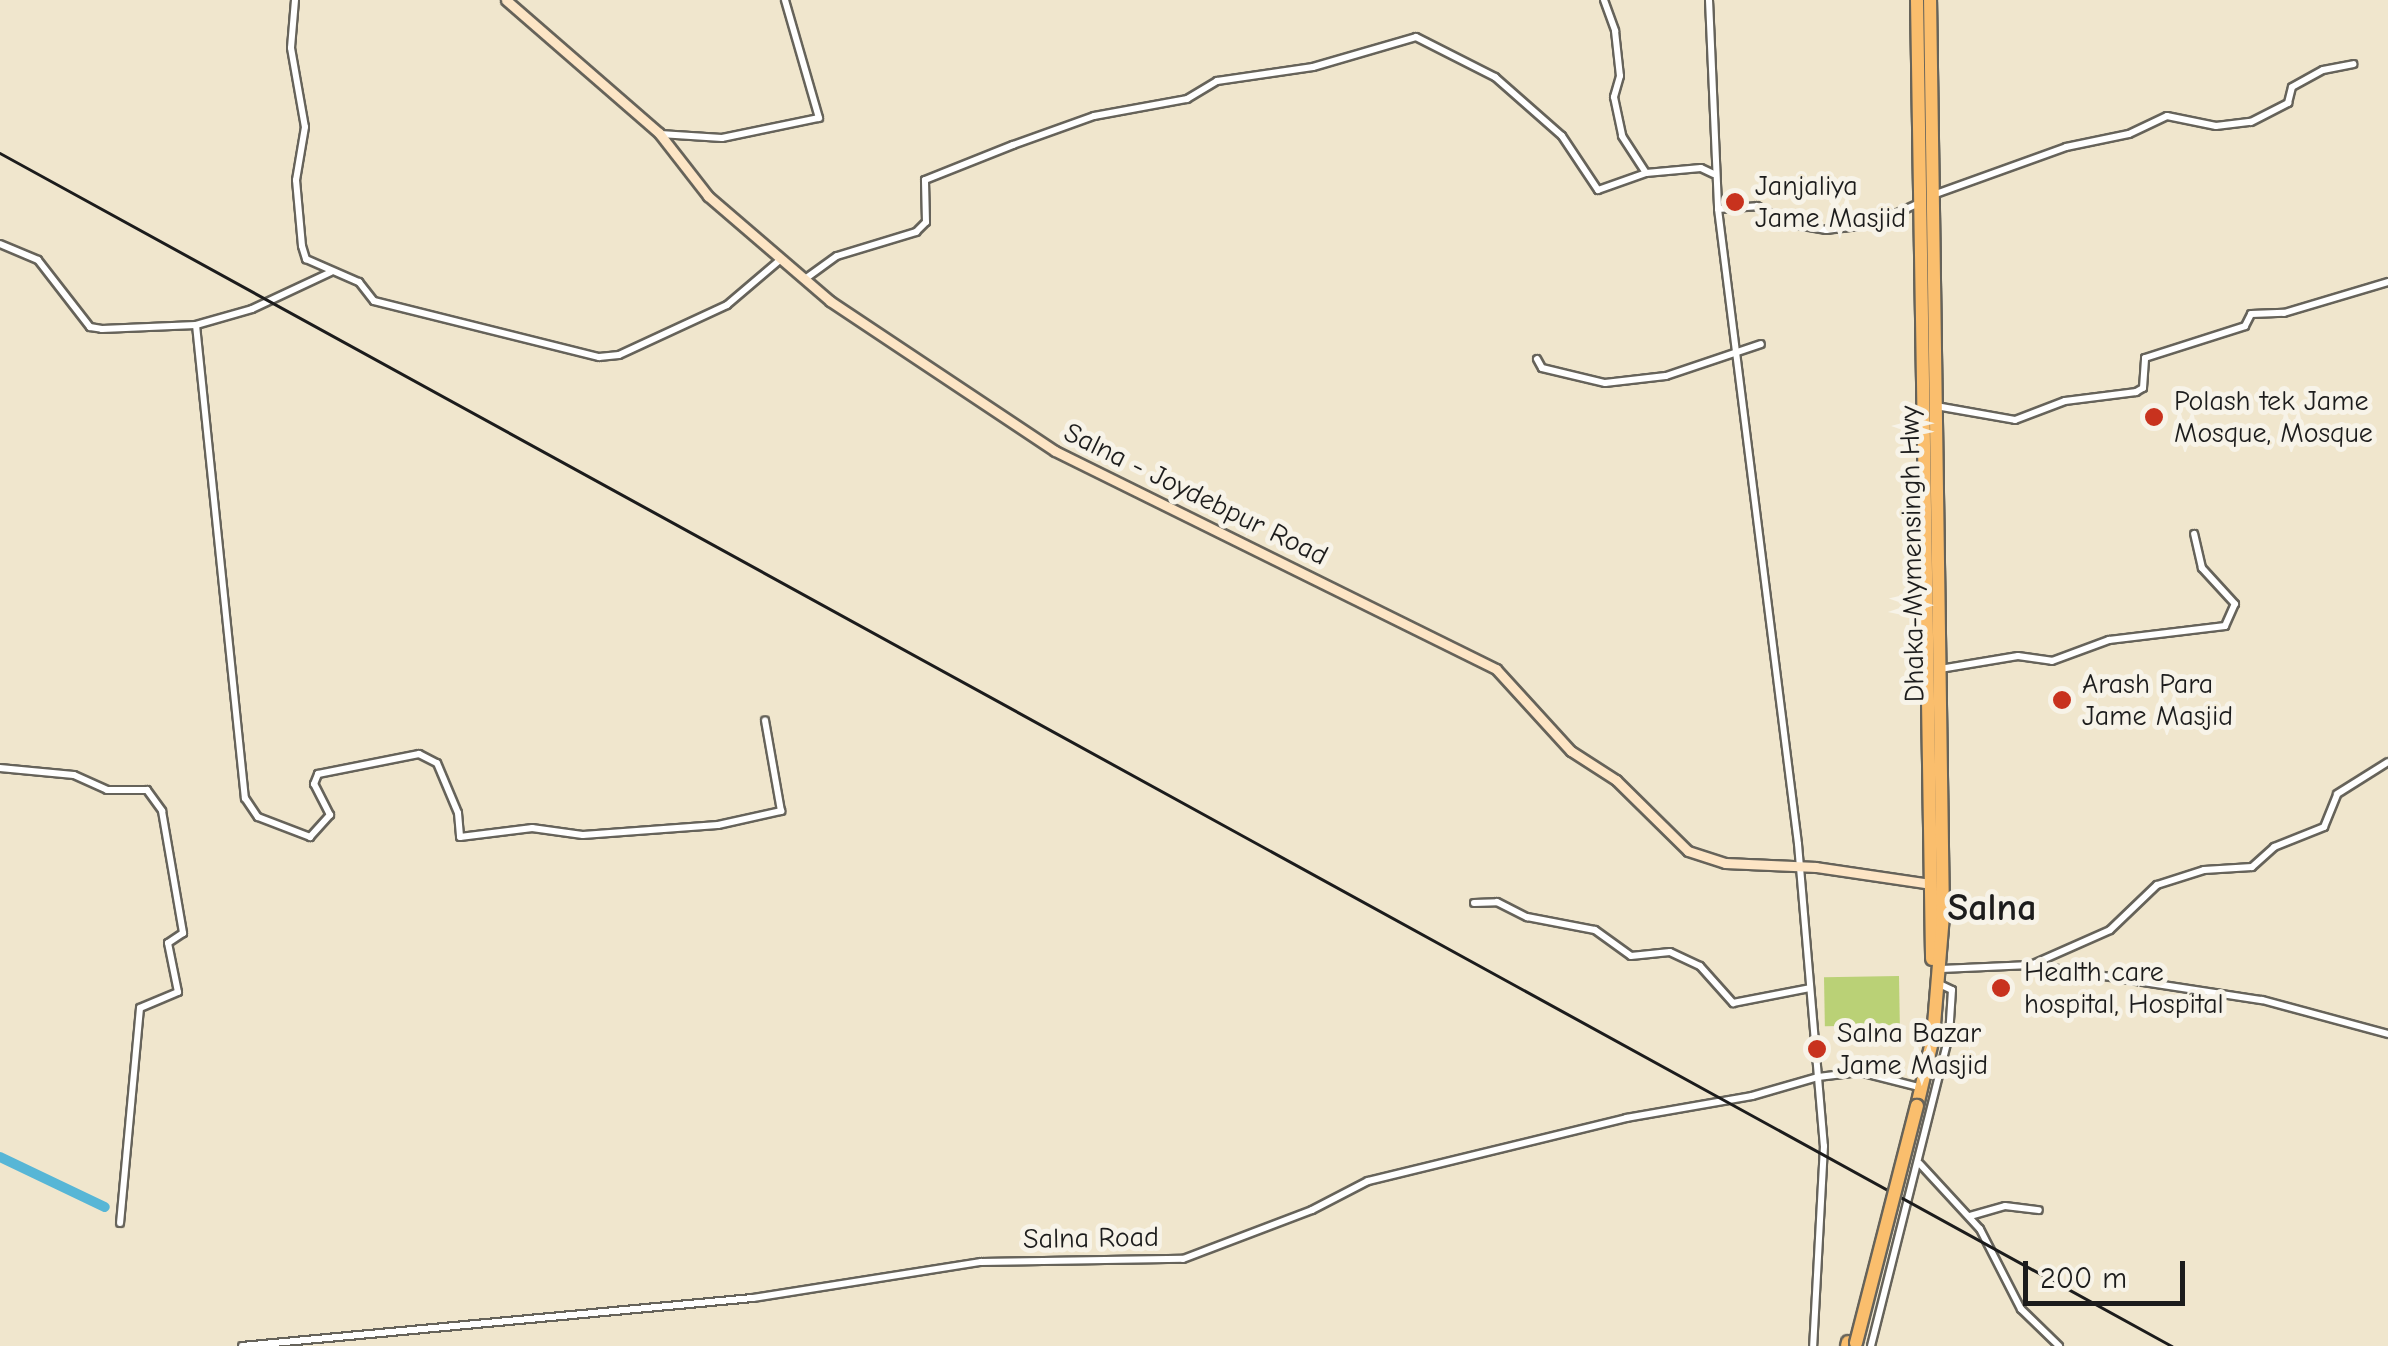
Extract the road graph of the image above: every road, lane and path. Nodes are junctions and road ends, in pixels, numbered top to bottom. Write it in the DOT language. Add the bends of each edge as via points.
graph roads {
  1 [pos="295,0"];
  2 [pos="506,0"];
  3 [pos="785,0"];
  4 [pos="1604,0"];
  5 [pos="1709,0"];
  6 [pos="1917,0"];
  7 [pos="1930,0"];
  8 [pos="2353,64"];
  9 [pos="658,134"];
  10 [pos="1646,174"];
  11 [pos="1716,175"];
  12 [pos="1926,199"];
  13 [pos="1718,209"];
  14 [pos="0,244"];
  15 [pos="781,259"];
  16 [pos="331,272"];
  17 [pos="805,279"];
  18 [pos="2388,282"];
  19 [pos="196,324"];
  20 [pos="1762,344"];
  21 [pos="1734,351"];
  22 [pos="1536,359"];
  23 [pos="1935,406"];
  24 [pos="2194,534"];
  25 [pos="1938,669"];
  26 [pos="765,720"];
  27 [pos="2388,762"];
  28 [pos="0,768"];
  29 [pos="1798,865"];
  30 [pos="1931,884"];
  31 [pos="1474,903"];
  32 [pos="2031,965"];
  33 [pos="1939,976"];
  34 [pos="1810,988"];
  35 [pos="2388,1034"];
  36 [pos="1818,1077"];
  37 [pos="1915,1086"];
  38 [pos="1913,1105"];
  39 [pos="1920,1164"];
  40 [pos="2039,1210"];
  41 [pos="1970,1216"];
  42 [pos="120,1223"];
  43 [pos="1852,1344"];
  44 [pos="242,1346"];
  45 [pos="1813,1346"];
  46 [pos="1871,1346"];
  47 [pos="2059,1346"];
  1 -- 16 [label="street" via="291,48 304,127 296,180 302,246 306,259"];
  2 -- 9 [label="main road, Salna - Joydebpur Road"];
  3 -- 9 [label="street" via="818,118 722,138"];
  4 -- 10 [label="street" via="1615,31 1620,76 1614,98 1622,136"];
  5 -- 11 [label="street"];
  6 -- 12 [label="highway, Dhaka-Mymensingh Hwy"];
  7 -- 12 [label="highway, Dhaka-Mymensingh Hwy"];
  8 -- 12 [label="street" via="2292,87 2288,102 2251,122 2216,126 2168,116"];
  9 -- 15 [label="main road, Salna - Joydebpur Road" via="708,196"];
  10 -- 11 [label="street" via="1701,168"];
  10 -- 17 [label="street" via="1598,190 1562,136 1495,76 1416,37 1313,68 1216,81 1187,99 1094,116 1012,145 925,180 926,222 916,232 836,256"];
  11 -- 13 [label="street"];
  12 -- 13 [label="street" via="1874,224 1826,230 1786,223 1756,206"];
  12 -- 23 [label="highway, Dhaka-Mymensingh Hwy"];
  12 -- 30 [label="highway, Dhaka-Mymensingh Hwy"];
  13 -- 21 [label="street"];
  14 -- 19 [label="street" via="38,260 90,327"];
  15 -- 16 [label="street" via="728,304 619,355 599,357 378,303 359,282"];
  15 -- 17 [label="main road, Salna - Joydebpur Road"];
  16 -- 19 [label="street" via="252,308"];
  17 -- 29 [label="main road, Salna - Joydebpur Road" via="894,347 1055,451 1496,668 1571,751 1616,780 1688,851 1725,863"];
  18 -- 23 [label="street" via="2284,313 2251,314 2245,326 2145,358 2136,392 2065,401 2016,420"];
  19 -- 26 [label="street" via="245,798 258,817 310,836 330,815 314,784 318,774 420,754 437,763 458,812 460,837 532,828 583,835 732,822 781,811"];
  20 -- 21 [label="street"];
  21 -- 22 [label="street" via="1666,376 1606,382 1542,368"];
  21 -- 29 [label="street"];
  23 -- 25 [label="highway, Dhaka-Mymensingh Hwy"];
  24 -- 25 [label="street" via="2202,568 2234,604 2225,626 2109,640 2052,662 2018,656"];
  25 -- 33 [label="highway, Dhaka-Mymensingh Hwy"];
  27 -- 32 [label="street" via="2338,794 2324,827 2274,847 2252,867 2204,870 2157,886 2110,930"];
  28 -- 42 [label="street" via="74,775 106,790 148,790 162,810 183,933 168,942 178,992 140,1008"];
  29 -- 30 [label="main road, Salna - Joydebpur Road"];
  29 -- 34 [label="street"];
  30 -- 37 [label="highway, Dhaka-Mymensingh Hwy" via="1928,1024"];
  31 -- 34 [label="street" via="1497,902 1527,917 1595,930 1631,956 1670,952 1700,966 1733,1004"];
  32 -- 33 [label="street"];
  32 -- 35 [label="street" via="2262,1000"];
  33 -- 38 [label="highway, Dhaka-Mymensingh Hwy"];
  33 -- 39 [label="street" via="1952,990 1949,1036"];
  34 -- 36 [label="street"];
  36 -- 37 [label="street, Salna Road" via="1860,1072"];
  36 -- 44 [label="street, Salna Road" via="1368,1181 1183,1259 982,1262 753,1298"];
  36 -- 45 [label="street" via="1824,1146"];
  37 -- 38 [label="highway, Dhaka-Mymensingh Hwy"];
  38 -- 43 [label="highway"];
  39 -- 41 [label="street"];
  39 -- 46 [label="street"];
  40 -- 41 [label="street" via="2005,1206"];
  41 -- 47 [label="street" via="2020,1309"];
}
